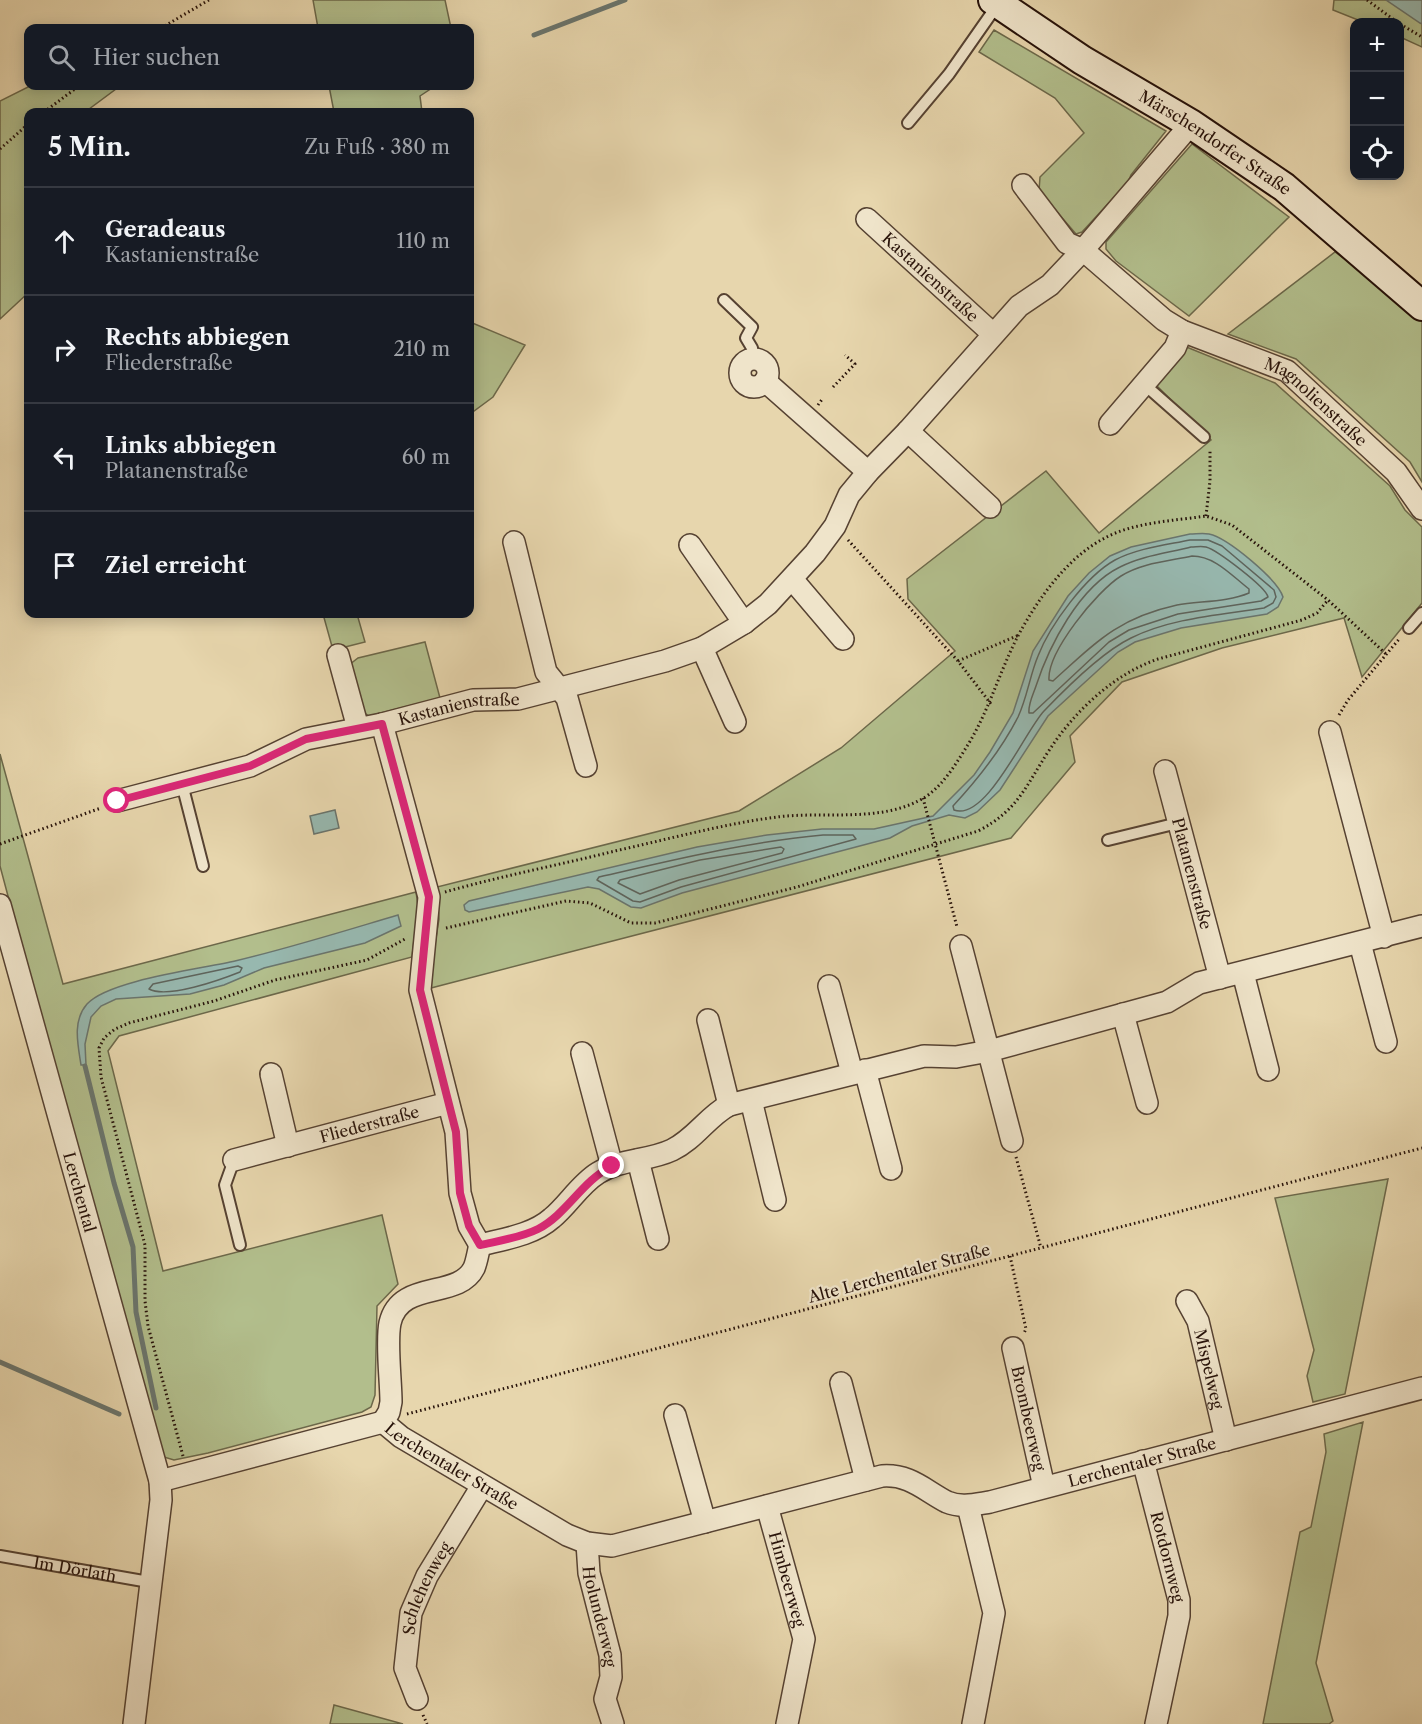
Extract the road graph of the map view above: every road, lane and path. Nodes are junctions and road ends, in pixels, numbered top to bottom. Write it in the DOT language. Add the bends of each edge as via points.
graph roads {
  1 [pos="209,0"];
  2 [pos="1367,0"];
  3 [pos="996,2"];
  4 [pos="1391,18"];
  5 [pos="168,24"];
  6 [pos="1404,26"];
  7 [pos="1422,37"];
  8 [pos="74,90"];
  9 [pos="49,108"];
  10 [pos="908,123"];
  11 [pos="1191,124"];
  12 [pos="24,128"];
  13 [pos="0,149"];
  14 [pos="1023,185"];
  15 [pos="867,219"];
  16 [pos="1083,250"];
  17 [pos="723,300"];
  18 [pos="1422,306"];
  19 [pos="1182,332"];
  20 [pos="993,334"];
  21 [pos="845,355"];
  22 [pos="753,359"];
  23 [pos="1145,385"];
  24 [pos="833,387"];
  25 [pos="1110,424"];
  26 [pos="908,431"];
  27 [pos="1204,437"];
  28 [pos="868,472"];
  29 [pos="990,507"];
  30 [pos="1422,509"];
  31 [pos="1206,516"];
  32 [pos="836,526"];
  33 [pos="514,542"];
  34 [pos="690,545"];
  35 [pos="792,579"];
  36 [pos="1328,600"];
  37 [pos="1422,613"];
  38 [pos="744,623"];
  39 [pos="1409,628"];
  40 [pos="1019,635"];
  41 [pos="843,639"];
  42 [pos="702,648"];
  43 [pos="1386,654"];
  44 [pos="338,655"];
  45 [pos="958,661"];
  46 [pos="558,688"];
  47 [pos="991,704"];
  48 [pos="735,722"];
  49 [pos="382,724"];
  50 [pos="358,728"];
  51 [pos="1330,732"];
  52 [pos="586,766"];
  53 [pos="1165,771"];
  54 [pos="182,784"];
  55 [pos="923,798"];
  56 [pos="117,801"];
  57 [pos="1178,822"];
  58 [pos="1108,840"];
  59 [pos="0,844"];
  60 [pos="935,845"];
  61 [pos="202,866"];
  62 [pos="429,897"];
  63 [pos="0,904"];
  64 [pos="1422,926"];
  65 [pos="427,931"];
  66 [pos="1384,937"];
  67 [pos="1360,943"];
  68 [pos="962,946"];
  69 [pos="1243,973"];
  70 [pos="1220,978"];
  71 [pos="829,986"];
  72 [pos="1123,1014"];
  73 [pos="708,1020"];
  74 [pos="1386,1042"];
  75 [pos="989,1051"];
  76 [pos="582,1053"];
  77 [pos="1268,1070"];
  78 [pos="858,1072"];
  79 [pos="271,1074"];
  80 [pos="751,1100"];
  81 [pos="448,1103"];
  82 [pos="1147,1103"];
  83 [pos="729,1105"];
  84 [pos="1012,1141"];
  85 [pos="288,1146"];
  86 [pos="1422,1148"];
  87 [pos="234,1160"];
  88 [pos="638,1160"];
  89 [pos="612,1166"];
  90 [pos="891,1169"];
  91 [pos="776,1200"];
  92 [pos="658,1239"];
  93 [pos="240,1245"];
  94 [pos="480,1245"];
  95 [pos="1041,1248"];
  96 [pos="1010,1256"];
  97 [pos="1187,1300"];
  98 [pos="1013,1348"];
  99 [pos="841,1383"];
  100 [pos="1422,1388"];
  101 [pos="675,1415"];
  102 [pos="382,1422"];
  103 [pos="1226,1440"];
  104 [pos="1143,1461"];
  105 [pos="187,1472"];
  106 [pos="866,1480"];
  107 [pos="160,1481"];
  108 [pos="482,1486"];
  109 [pos="1044,1487"];
  110 [pos="767,1506"];
  111 [pos="968,1506"];
  112 [pos="705,1522"];
  113 [pos="587,1543"];
  114 [pos="0,1556"];
  115 [pos="149,1582"];
  116 [pos="417,1699"];
  117 [pos="134,1724"];
  118 [pos="613,1724"];
  119 [pos="787,1724"];
  120 [pos="973,1724"];
  121 [pos="1156,1724"];
  1 -- 5 [label="path"];
  2 -- 4 [label="path"];
  3 -- 10 [label="lane" via="949,74"];
  3 -- 11 [label="street, Märschendorfer Straße" via="1082,60"];
  6 -- 7 [label="path"];
  8 -- 9 [label="path"];
  11 -- 16 [label="street, Kastanienstraße"];
  11 -- 18 [label="street, Märschendorfer Straße" via="1284,187"];
  12 -- 13 [label="path"];
  14 -- 16 [label="street" via="1067,243"];
  15 -- 20 [label="street, Kastanienstraße"];
  16 -- 19 [label="street, Magnolienstraße" via="1164,321"];
  16 -- 20 [label="street, Kastanienstraße" via="1050,285 1019,306"];
  17 -- 22 [label="lane" via="752,327 746,338"];
  19 -- 23 [label="street" via="1175,348"];
  19 -- 30 [label="street, Magnolienstraße" via="1287,371 1396,472"];
  20 -- 26 [label="street, Kastanienstraße"];
  21 -- 24 [label="path" via="855,363"];
  22 -- 28 [label="street" via="742,365 743,382 754,387 765,381"];
  23 -- 25 [label="street"];
  23 -- 27 [label="lane"];
  26 -- 28 [label="street, Kastanienstraße"];
  26 -- 29 [label="street"];
  27 -- 31 [label="path" via="1210,447"];
  28 -- 32 [label="street, Kastanienstraße" via="849,495"];
  31 -- 36 [label="path" via="1232,525"];
  31 -- 40 [label="path" via="1141,527 1103,539 1068,566"];
  32 -- 35 [label="street, Kastanienstraße"];
  32 -- 45 [label="path"];
  33 -- 46 [label="street" via="546,672"];
  34 -- 38 [label="street"];
  35 -- 38 [label="street, Kastanienstraße"];
  35 -- 41 [label="street"];
  36 -- 43 [label="path"];
  36 -- 60 [label="path" via="1317,613 1302,620 1137,666 1080,712 1000,820"];
  37 -- 39 [label="lane"];
  38 -- 42 [label="street, Kastanienstraße"];
  39 -- 43 [label="path"];
  40 -- 45 [label="path"];
  40 -- 47 [label="path"];
  42 -- 46 [label="street, Kastanienstraße"];
  42 -- 48 [label="street"];
  43 -- 51 [label="path" via="1348,700"];
  44 -- 50 [label="street"];
  45 -- 47 [label="path"];
  46 -- 49 [label="street, Kastanienstraße" via="518,699 473,700"];
  46 -- 52 [label="street" via="567,698"];
  47 -- 55 [label="path" via="939,786"];
  49 -- 50 [label="street, Kastanienstraße"];
  49 -- 62 [label="street"];
  50 -- 54 [label="street, Kastanienstraße" via="306,739 258,763"];
  51 -- 66 [label="street"];
  53 -- 57 [label="street, Platanenstraße"];
  54 -- 56 [label="street, Kastanienstraße"];
  54 -- 61 [label="lane"];
  55 -- 60 [label="path"];
  55 -- 62 [label="path" via="880,812 778,816 723,826"];
  56 -- 59 [label="path"];
  57 -- 58 [label="lane"];
  57 -- 70 [label="street, Platanenstraße"];
  60 -- 65 [label="path" via="796,887 655,923 631,923 590,903 566,901"];
  60 -- 68 [label="path"];
  62 -- 65 [label="street"];
  63 -- 107 [label="street, Lerchental"];
  64 -- 66 [label="street"];
  65 -- 81 [label="street" via="420,990"];
  65 -- 105 [label="path" via="411,935 368,960 275,980 129,1023 104,1038 99,1048 101,1077 145,1245 148,1326"];
  66 -- 67 [label="street"];
  67 -- 69 [label="street"];
  67 -- 74 [label="street"];
  68 -- 75 [label="street"];
  69 -- 70 [label="street"];
  69 -- 77 [label="street"];
  70 -- 72 [label="street" via="1199,983 1167,1002"];
  71 -- 78 [label="street"];
  72 -- 75 [label="street"];
  72 -- 82 [label="street"];
  73 -- 83 [label="street"];
  75 -- 78 [label="street" via="956,1057 924,1056"];
  75 -- 84 [label="street"];
  76 -- 89 [label="street"];
  78 -- 80 [label="street"];
  78 -- 90 [label="street"];
  79 -- 85 [label="street"];
  80 -- 83 [label="street"];
  80 -- 91 [label="street"];
  81 -- 85 [label="street, Fliederstraße"];
  81 -- 94 [label="street" via="456,1132 460,1193 469,1226"];
  83 -- 88 [label="street" via="685,1143 669,1152"];
  84 -- 95 [label="path"];
  85 -- 87 [label="street, Fliederstraße"];
  86 -- 95 [label="path, Alte Lerchentaler Straße"];
  87 -- 93 [label="lane, Fliederstraße" via="225,1185"];
  88 -- 89 [label="street"];
  88 -- 92 [label="street"];
  89 -- 94 [label="street" via="596,1174 537,1229"];
  94 -- 102 [label="street" via="474,1268 466,1277 410,1296 395,1310 390,1324 391,1402"];
  95 -- 96 [label="path, Alte Lerchentaler Straße"];
  96 -- 98 [label="path" via="1026,1329"];
  96 -- 102 [label="path, Alte Lerchentaler Straße"];
  97 -- 103 [label="street, Mispelweg" via="1198,1321"];
  98 -- 109 [label="street, Brombeerweg"];
  99 -- 106 [label="street"];
  100 -- 103 [label="street, Lerchentaler Straße"];
  101 -- 112 [label="street"];
  102 -- 105 [label="street, Lerchentaler Straße"];
  102 -- 108 [label="street, Lerchentaler Straße"];
  103 -- 104 [label="street, Lerchentaler Straße"];
  104 -- 109 [label="street, Lerchentaler Straße"];
  104 -- 121 [label="street, Rotdornweg" via="1179,1600"];
  105 -- 107 [label="street, Lerchentaler Straße"];
  106 -- 110 [label="street, Lerchentaler Straße"];
  106 -- 111 [label="street, Lerchentaler Straße" via="898,1475 949,1503"];
  107 -- 115 [label="street" via="161,1500"];
  108 -- 113 [label="street, Lerchentaler Straße"];
  108 -- 116 [label="street, Schlehenweg" via="428,1576 411,1613 405,1668"];
  109 -- 111 [label="street, Lerchentaler Straße"];
  110 -- 112 [label="street, Lerchentaler Straße"];
  110 -- 119 [label="street, Himbeerweg" via="804,1639"];
  111 -- 120 [label="street" via="994,1613"];
  112 -- 113 [label="street, Lerchentaler Straße" via="612,1546"];
  113 -- 118 [label="street, Holunderweg" via="589,1573 610,1655 611,1677 605,1699"];
  114 -- 115 [label="lane, Im Dörlath"];
  115 -- 117 [label="street"];
}
